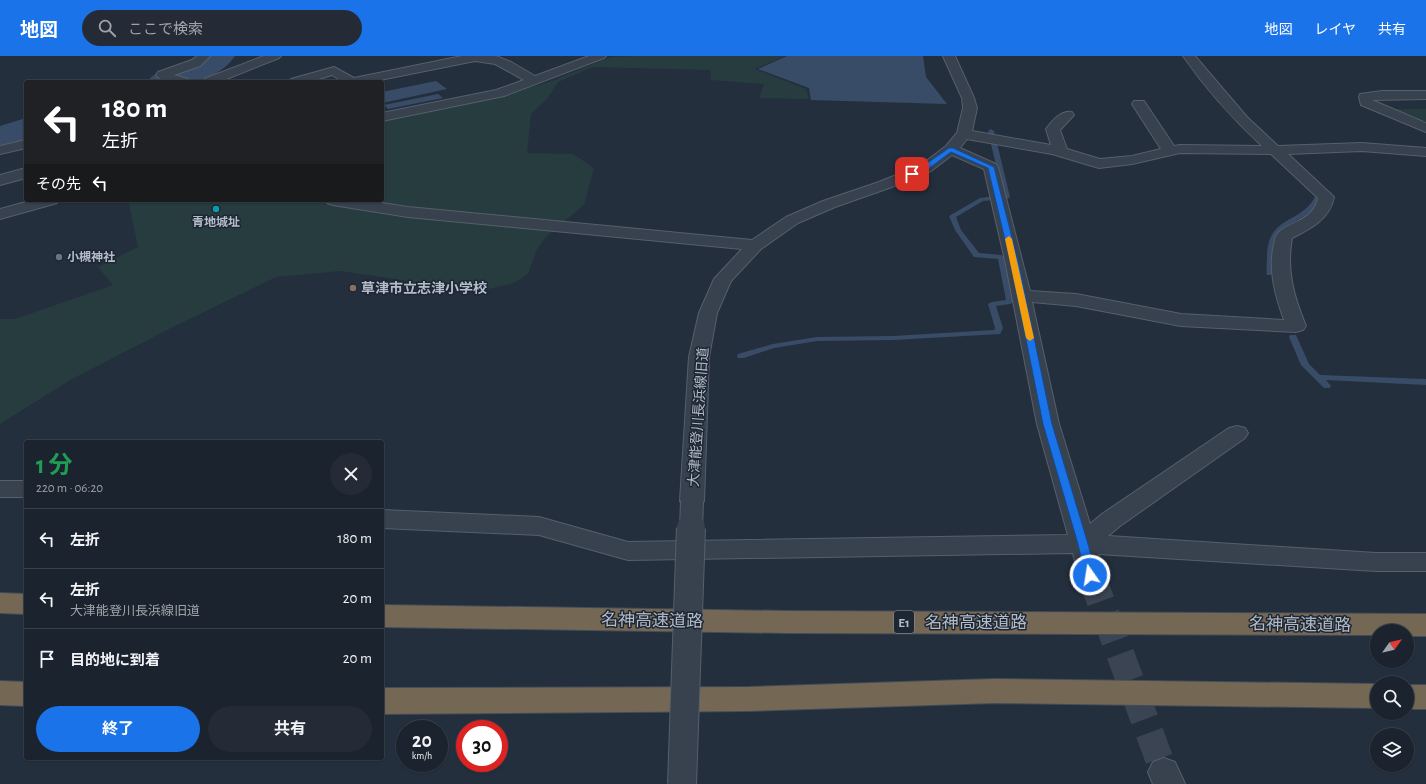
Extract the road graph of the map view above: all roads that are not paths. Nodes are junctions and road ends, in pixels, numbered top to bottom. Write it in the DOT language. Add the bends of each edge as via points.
graph roads {
  1 [pos="204,56"];
  2 [pos="275,56"];
  3 [pos="600,56"];
  4 [pos="949,56"];
  5 [pos="1189,56"];
  6 [pos="176,80"];
  7 [pos="213,80"];
  8 [pos="302,80"];
  9 [pos="349,80"];
  10 [pos="362,80"];
  11 [pos="534,81"];
  12 [pos="1426,95"];
  13 [pos="1139,104"];
  14 [pos="1066,115"];
  15 [pos="384,117"];
  16 [pos="1426,128"];
  17 [pos="964,134"];
  18 [pos="24,144"];
  19 [pos="951,149"];
  20 [pos="0,150"];
  21 [pos="1276,150"];
  22 [pos="1170,151"];
  23 [pos="1061,152"];
  24 [pos="1426,152"];
  25 [pos="24,174"];
  26 [pos="0,180"];
  27 [pos="44,202"];
  28 [pos="346,202"];
  29 [pos="0,214"];
  30 [pos="755,245"];
  31 [pos="1021,296"];
  32 [pos="1237,433"];
  33 [pos="0,489"];
  34 [pos="24,489"];
  35 [pos="384,519"];
  36 [pos="1083,544"];
  37 [pos="1426,562"];
  38 [pos="1090,575"];
  39 [pos="0,603"];
  40 [pos="24,604"];
  41 [pos="384,616"];
  42 [pos="1426,626"];
  43 [pos="0,693"];
  44 [pos="24,694"];
  45 [pos="1370,696"];
  46 [pos="1414,697"];
  47 [pos="1426,697"];
  48 [pos="384,701"];
  49 [pos="682,784"];
  1 -- 6 [label="street" via="196,64 162,75"];
  2 -- 7 [label="street"];
  3 -- 11 [label="street"];
  4 -- 17 [label="street, 大津能登川長浜線旧道" via="970,108"];
  5 -- 21 [label="street" via="1242,120"];
  8 -- 9 [label="street" via="334,71"];
  10 -- 11 [label="street" via="484,57 509,64"];
  11 -- 15 [label="street" via="499,92"];
  12 -- 16 [label="street" via="1365,97 1366,102"];
  13 -- 22 [label="street"];
  14 -- 23 [label="street" via="1053,129"];
  17 -- 19 [label="street, 大津能登川長浜線旧道"];
  17 -- 23 [label="street"];
  18 -- 20 [label="street"];
  19 -- 30 [label="street, 大津能登川長浜線旧道" via="926,168 792,220"];
  19 -- 31 [label="street" via="991,167"];
  21 -- 22 [label="street"];
  21 -- 24 [label="street" via="1362,147"];
  21 -- 31 [label="street" via="1326,197 1326,204 1321,212 1284,236 1280,251 1284,293 1296,326 1181,320 1076,300"];
  22 -- 23 [label="street" via="1132,160 1099,164"];
  25 -- 26 [label="street"];
  27 -- 29 [label="street"];
  28 -- 30 [label="street" via="408,212"];
  30 -- 49 [label="street, 大津能登川長浜線旧道, bridge" via="723,278 708,313 699,357"];
  31 -- 36 [label="street" via="1048,424"];
  32 -- 36 [label="street" via="1112,520"];
  33 -- 34 [label="street"];
  35 -- 36 [label="street" via="539,526 628,551"];
  36 -- 37 [label="street" via="1376,562"];
  36 -- 38 [label="street"];
  39 -- 40 [label="highway"];
  41 -- 42 [label="highway, 名神高速道路 / E1" via="788,622"];
  43 -- 44 [label="highway"];
  45 -- 48 [label="highway" via="994,691 749,700"];
  46 -- 47 [label="highway"];
}
